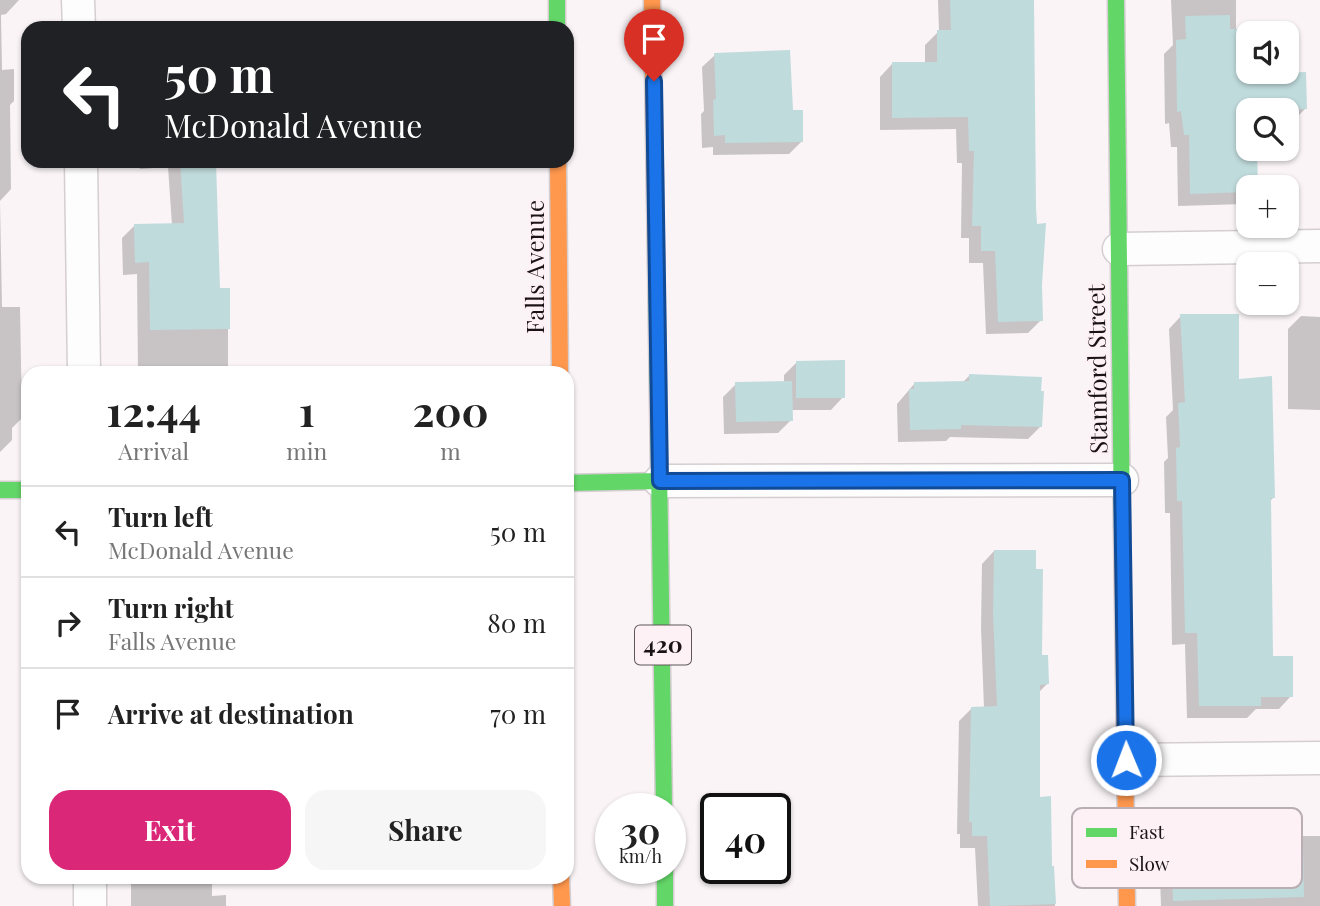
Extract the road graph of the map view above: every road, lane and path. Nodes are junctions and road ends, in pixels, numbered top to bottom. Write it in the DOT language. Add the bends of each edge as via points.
graph roads {
  1 [pos="78,0"];
  2 [pos="557,0"];
  3 [pos="652,0"];
  4 [pos="1116,0"];
  5 [pos="79,21"];
  6 [pos="557,21"];
  7 [pos="81,168"];
  8 [pos="558,168"];
  9 [pos="1320,246"];
  10 [pos="1119,249"];
  11 [pos="84,366"];
  12 [pos="560,366"];
  13 [pos="1122,480"];
  14 [pos="660,481"];
  15 [pos="574,483"];
  16 [pos="21,489"];
  17 [pos="0,490"];
  18 [pos="1320,758"];
  19 [pos="1126,760"];
  20 [pos="664,793"];
  21 [pos="1126,808"];
  22 [pos="90,884"];
  23 [pos="561,884"];
  24 [pos="665,884"];
  25 [pos="1127,888"];
  26 [pos="90,906"];
  27 [pos="562,906"];
  28 [pos="665,906"];
  29 [pos="1127,906"];
  1 -- 5 [label="street"];
  2 -- 6 [label="main road"];
  3 -- 14 [label="main road, 420"];
  4 -- 10 [label="main road, Stamford Street"];
  7 -- 11 [label="street"];
  8 -- 12 [label="main road, Falls Avenue"];
  9 -- 10 [label="street"];
  10 -- 13 [label="main road, Stamford Street"];
  13 -- 14 [label="street"];
  13 -- 19 [label="main road, Stamford Street"];
  14 -- 15 [label="main road"];
  14 -- 20 [label="main road, 420"];
  16 -- 17 [label="main road"];
  18 -- 19 [label="street"];
  19 -- 21 [label="main road, Stamford Street"];
  22 -- 26 [label="street"];
  23 -- 27 [label="main road"];
  24 -- 28 [label="main road"];
  25 -- 29 [label="main road, Stamford Street"];
}
